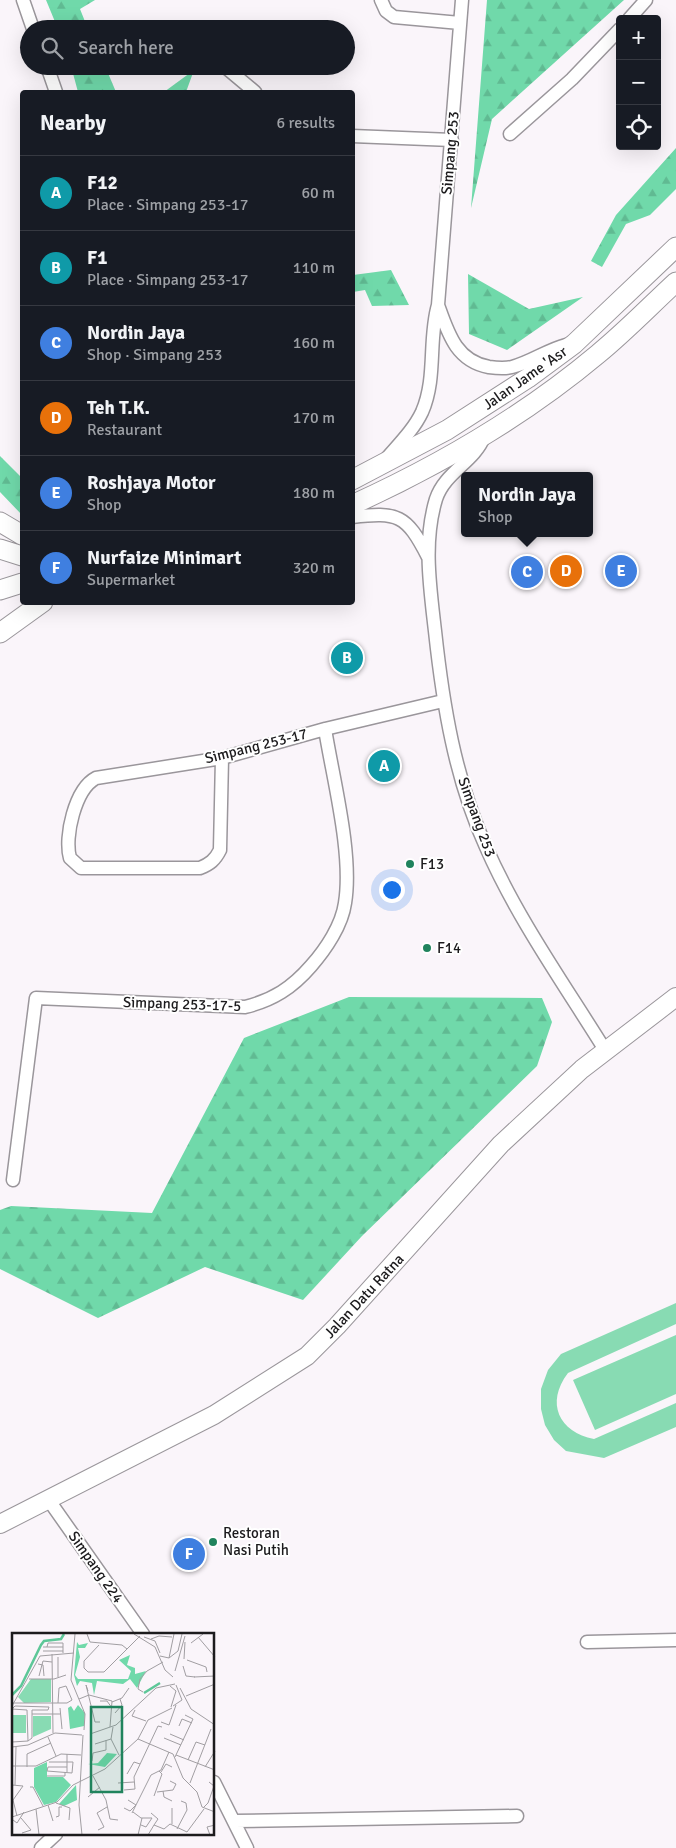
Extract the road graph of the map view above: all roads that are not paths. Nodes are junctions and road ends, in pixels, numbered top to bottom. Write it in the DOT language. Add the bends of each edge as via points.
graph roads {
  1 [pos="23,0"];
  2 [pos="380,0"];
  3 [pos="462,0"];
  4 [pos="646,0"];
  5 [pos="633,15"];
  6 [pos="30,20"];
  7 [pos="460,23"];
  8 [pos="616,33"];
  9 [pos="50,75"];
  10 [pos="235,75"];
  11 [pos="55,90"];
  12 [pos="253,90"];
  13 [pos="510,134"];
  14 [pos="355,136"];
  15 [pos="452,140"];
  16 [pos="676,247"];
  17 [pos="676,282"];
  18 [pos="438,305"];
  19 [pos="574,344"];
  20 [pos="484,436"];
  21 [pos="380,466"];
  22 [pos="355,478"];
  23 [pos="355,504"];
  24 [pos="355,516"];
  25 [pos="0,522"];
  26 [pos="20,534"];
  27 [pos="0,549"];
  28 [pos="20,555"];
  29 [pos="428,557"];
  30 [pos="20,584"];
  31 [pos="0,590"];
  32 [pos="39,605"];
  33 [pos="0,633"];
  34 [pos="443,701"];
  35 [pos="325,729"];
  36 [pos="222,758"];
  37 [pos="676,996"];
  38 [pos="605,1050"];
  39 [pos="13,1180"];
  40 [pos="48,1499"];
  41 [pos="0,1524"];
  42 [pos="142,1633"];
  43 [pos="676,1640"];
  44 [pos="587,1642"];
  45 [pos="215,1784"];
  46 [pos="518,1816"];
  47 [pos="235,1821"];
  48 [pos="54,1836"];
  49 [pos="41,1848"];
  50 [pos="247,1848"];
  1 -- 6 [label="street"];
  2 -- 7 [label="street" via="394,17"];
  3 -- 7 [label="street, Simpang 253"];
  4 -- 5 [label="street"];
  7 -- 15 [label="street, Simpang 253"];
  8 -- 13 [label="street" via="572,79"];
  9 -- 11 [label="street"];
  10 -- 12 [label="street"];
  14 -- 15 [label="street"];
  15 -- 18 [label="street, Simpang 253"];
  16 -- 19 [label="main road, Jalan Jame 'Asr"];
  17 -- 20 [label="main road, Jalan Jame 'Asr" via="599,354"];
  18 -- 19 [label="street, Simpang 253" via="453,344 464,357 480,365 498,369 511,367 549,350"];
  18 -- 21 [label="street, Simpang 253" via="432,325 431,368 422,411 411,430"];
  19 -- 21 [label="main road, Jalan Jame 'Asr" via="447,430"];
  20 -- 23 [label="main road, Jalan Jame 'Asr" via="412,478"];
  20 -- 29 [label="street, Simpang 253" via="480,446 452,474 437,497"];
  21 -- 22 [label="main road, Jalan Jame 'Asr"];
  24 -- 29 [label="street, Simpang 253" via="389,514 400,520 418,538"];
  25 -- 26 [label="main road"];
  27 -- 28 [label="main road"];
  29 -- 34 [label="street, Simpang 253"];
  30 -- 31 [label="main road"];
  32 -- 33 [label="main road"];
  34 -- 35 [label="street, Simpang 253-17"];
  34 -- 38 [label="street, Simpang 253" via="464,784 486,848 540,947"];
  35 -- 36 [label="street, Simpang 253-17"];
  35 -- 39 [label="street, Simpang 253-17-5" via="346,852 347,879 341,919 326,946 298,980 283,992 244,1007 36,998"];
  36 -- 36 [label="street, Simpang 253-17" via="220,850 213,862 200,868 81,868 70,858 67,838 87,782 101,776"];
  37 -- 38 [label="main road, Jalan Datu Ratna"];
  38 -- 40 [label="main road, Jalan Datu Ratna" via="501,1144 307,1356 214,1415"];
  40 -- 41 [label="main road, Jalan Datu Ratna"];
  40 -- 42 [label="street, Simpang 224"];
  43 -- 44 [label="street"];
  45 -- 47 [label="street"];
  46 -- 47 [label="street"];
  47 -- 50 [label="street"];
  48 -- 49 [label="street"];
}
